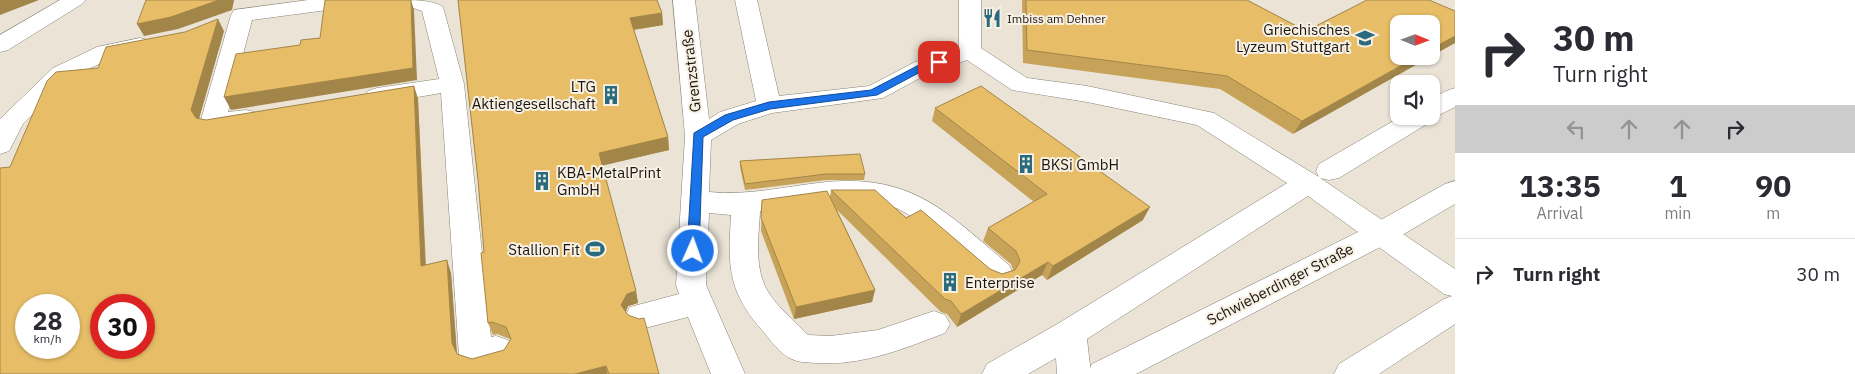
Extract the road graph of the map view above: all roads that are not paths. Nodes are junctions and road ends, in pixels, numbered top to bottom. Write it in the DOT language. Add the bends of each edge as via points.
graph roads {
  1 [pos="74,0"];
  2 [pos="357,0"];
  3 [pos="409,0"];
  4 [pos="746,0"];
  5 [pos="970,0"];
  6 [pos="691,3"];
  7 [pos="242,15"];
  8 [pos="217,24"];
  9 [pos="164,41"];
  10 [pos="0,45"];
  11 [pos="970,51"];
  12 [pos="452,84"];
  13 [pos="1455,96"];
  14 [pos="357,100"];
  15 [pos="769,105"];
  16 [pos="1440,105"];
  17 [pos="271,114"];
  18 [pos="1406,125"];
  19 [pos="698,136"];
  20 [pos="0,145"];
  21 [pos="1318,177"];
  22 [pos="1455,191"];
  23 [pos="695,201"];
  24 [pos="746,203"];
  25 [pos="1380,234"];
  26 [pos="998,274"];
  27 [pos="1455,284"];
  28 [pos="698,302"];
  29 [pos="1455,308"];
  30 [pos="641,316"];
  31 [pos="934,324"];
  32 [pos="1070,332"];
  33 [pos="496,350"];
  34 [pos="728,374"];
  35 [pos="999,374"];
  36 [pos="1074,374"];
  37 [pos="1104,374"];
  38 [pos="1351,374"];
  1 -- 10 [label="street"];
  2 -- 7 [label="street"];
  3 -- 12 [label="street" via="432,7"];
  4 -- 15 [label="street"];
  5 -- 11 [label="street"];
  6 -- 19 [label="street, Grenzstraße"];
  7 -- 8 [label="street"];
  7 -- 17 [label="street" via="213,123"];
  9 -- 20 [label="street" via="105,52 61,73 12,120"];
  11 -- 15 [label="street" via="923,67 874,93"];
  11 -- 21 [label="street" via="1021,85 1125,101 1205,119"];
  12 -- 14 [label="street"];
  12 -- 33 [label="street" via="476,355"];
  13 -- 16 [label="street"];
  15 -- 19 [label="street" via="729,118"];
  18 -- 21 [label="street"];
  19 -- 23 [label="street, Grenzstraße"];
  21 -- 25 [label="street"];
  21 -- 32 [label="street"];
  22 -- 25 [label="street, Schwieberdinger Straße"];
  23 -- 24 [label="street" via="733,205"];
  23 -- 28 [label="street, Grenzstraße" via="691,285"];
  24 -- 26 [label="street" via="827,192 858,191 895,196 931,215"];
  24 -- 31 [label="street" via="747,280 766,313 800,348 830,350 878,344"];
  25 -- 27 [label="street"];
  25 -- 37 [label="street, Schwieberdinger Straße"];
  28 -- 30 [label="street"];
  28 -- 34 [label="street, Grenzstraße"];
  29 -- 38 [label="street"];
  32 -- 35 [label="street"];
  32 -- 36 [label="street"];
}
